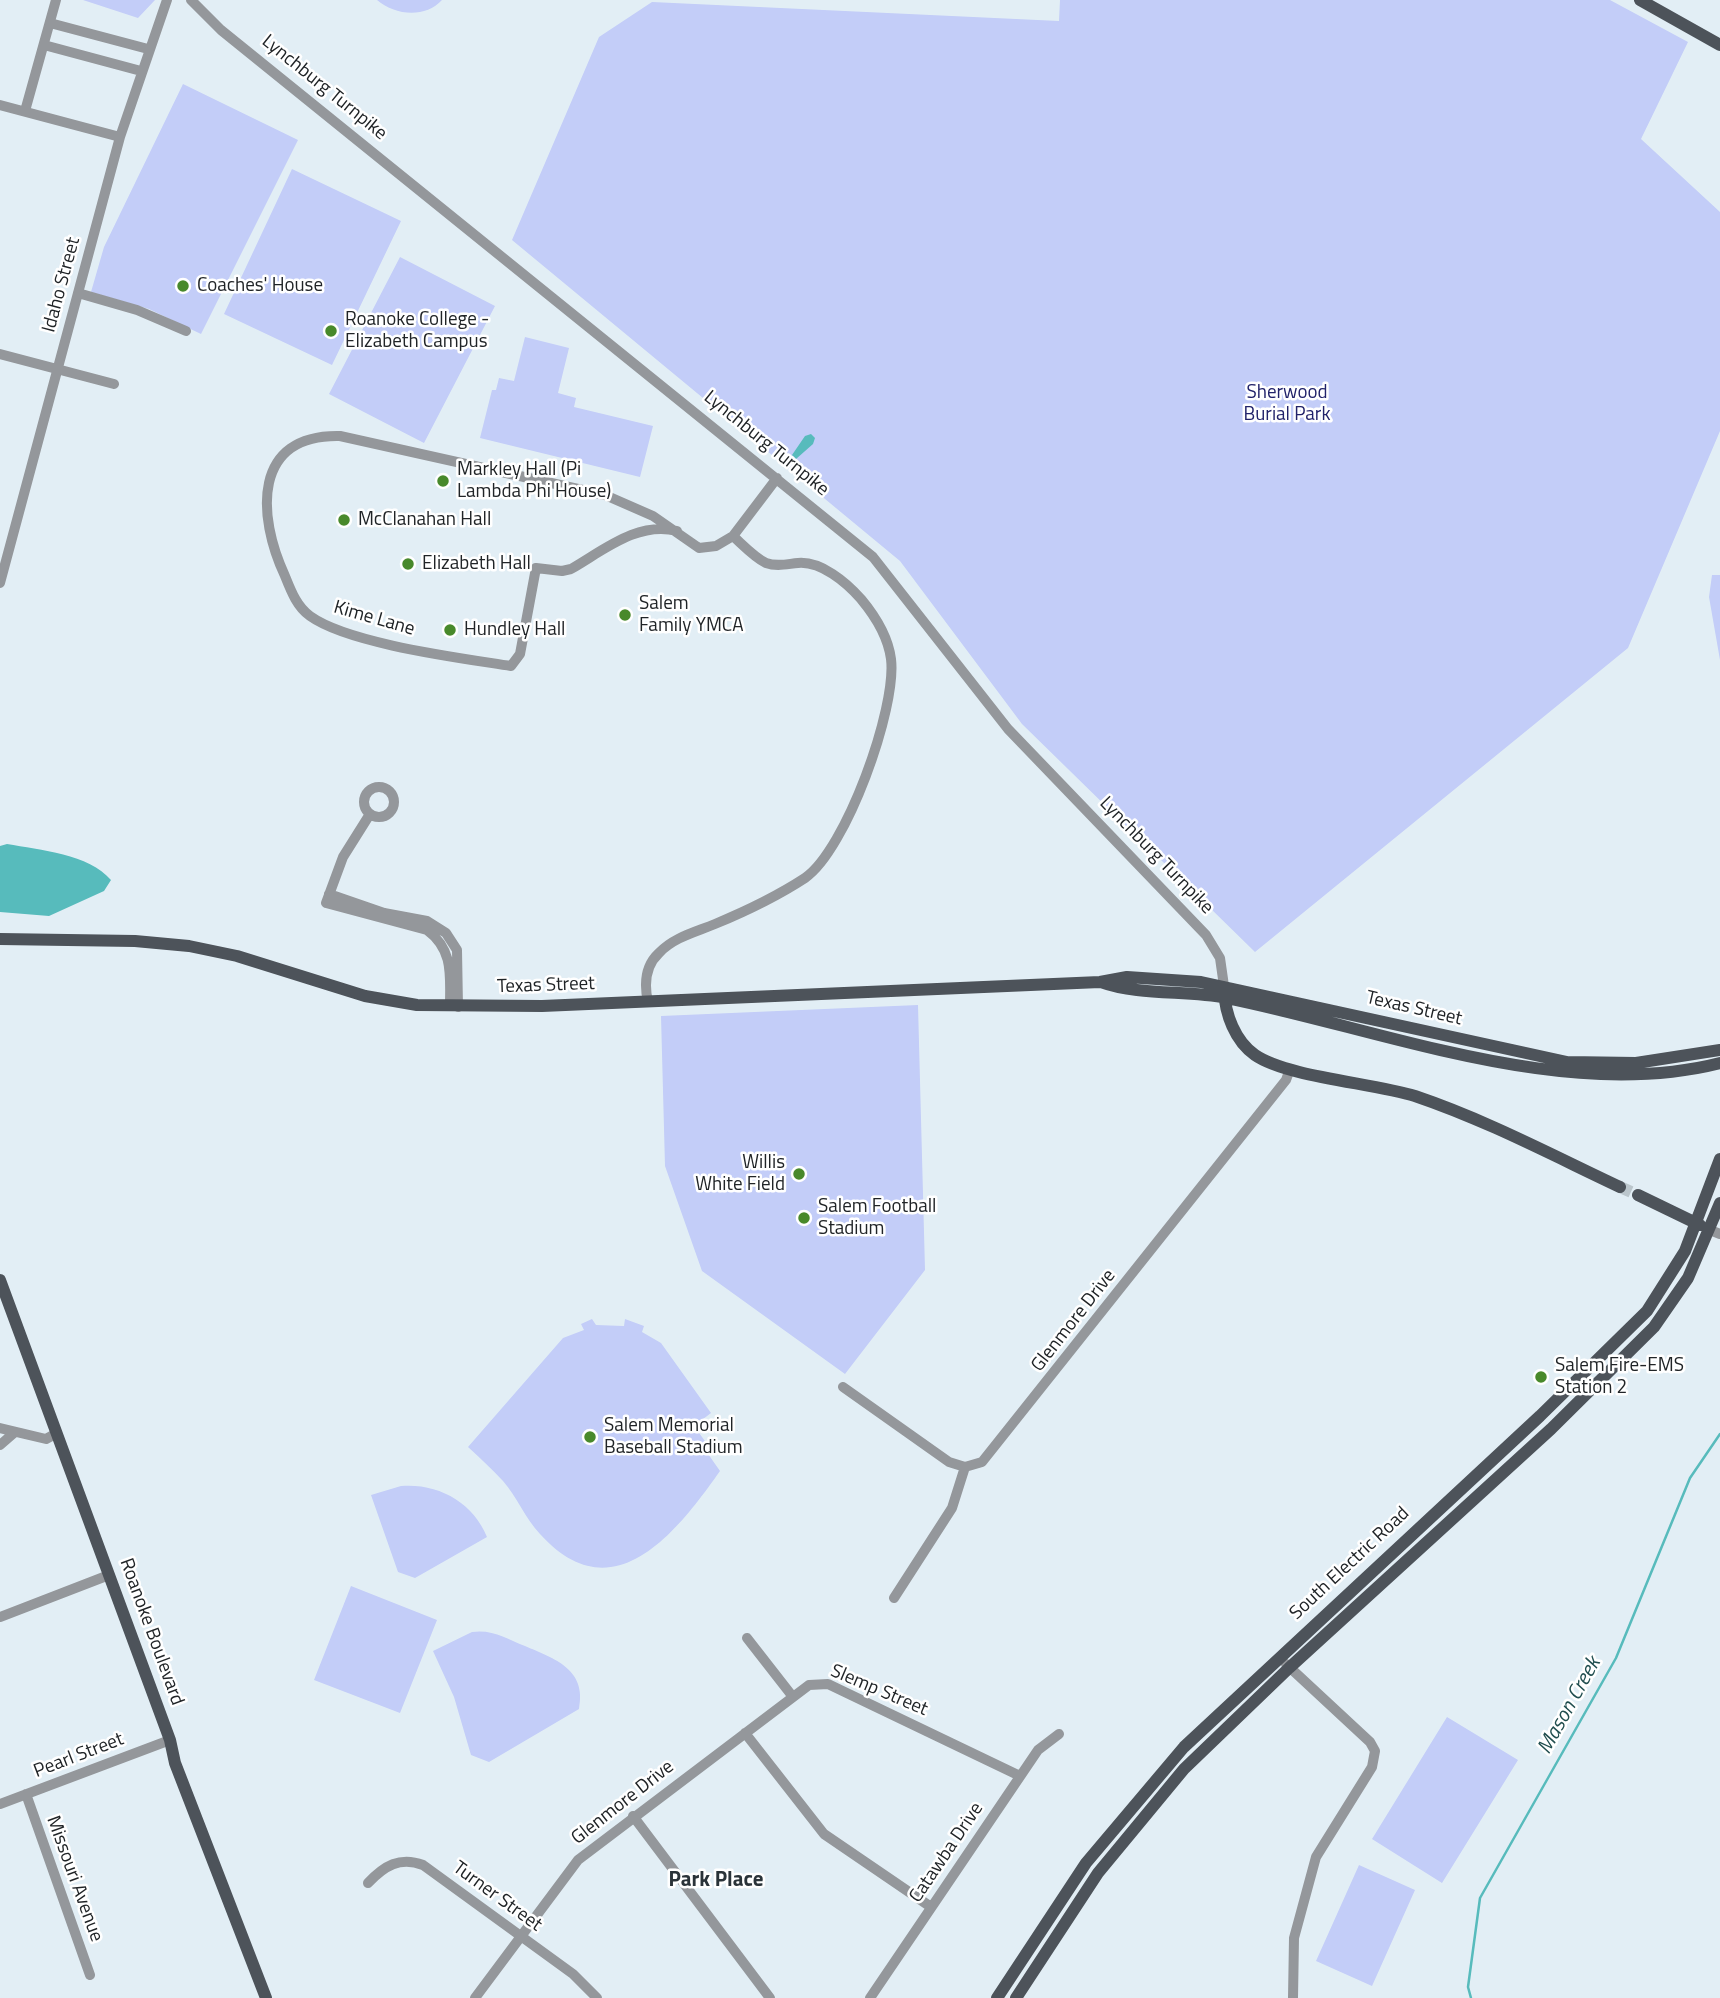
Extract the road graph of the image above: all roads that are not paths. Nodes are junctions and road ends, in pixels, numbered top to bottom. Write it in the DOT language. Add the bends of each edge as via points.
graph roads {
  1 [pos="56,0"];
  2 [pos="167,0"];
  3 [pos="191,0"];
  4 [pos="1640,0"];
  5 [pos="50,23"];
  6 [pos="44,45"];
  7 [pos="1720,45"];
  8 [pos="148,49"];
  9 [pos="141,71"];
  10 [pos="0,105"];
  11 [pos="25,111"];
  12 [pos="120,137"];
  13 [pos="78,293"];
  14 [pos="186,331"];
  15 [pos="0,354"];
  16 [pos="58,369"];
  17 [pos="114,384"];
  18 [pos="777,478"];
  19 [pos="677,531"];
  20 [pos="0,534"];
  21 [pos="733,536"];
  22 [pos="12,537"];
  23 [pos="0,583"];
  24 [pos="370,814"];
  25 [pos="0,939"];
  26 [pos="1224,992"];
  27 [pos="648,1002"];
  28 [pos="454,1006"];
  29 [pos="1720,1050"];
  30 [pos="1720,1063"];
  31 [pos="1290,1069"];
  32 [pos="1720,1159"];
  33 [pos="1620,1187"];
  34 [pos="1638,1195"];
  35 [pos="1720,1203"];
  36 [pos="1696,1223"];
  37 [pos="1715,1232"];
  38 [pos="0,1280"];
  39 [pos="843,1387"];
  40 [pos="0,1428"];
  41 [pos="15,1432"];
  42 [pos="57,1433"];
  43 [pos="0,1445"];
  44 [pos="965,1467"];
  45 [pos="109,1575"];
  46 [pos="894,1598"];
  47 [pos="0,1617"];
  48 [pos="747,1637"];
  49 [pos="1279,1656"];
  50 [pos="1289,1668"];
  51 [pos="793,1697"];
  52 [pos="745,1733"];
  53 [pos="1059,1734"];
  54 [pos="170,1740"];
  55 [pos="1020,1776"];
  56 [pos="26,1794"];
  57 [pos="0,1804"];
  58 [pos="634,1816"];
  59 [pos="368,1883"];
  60 [pos="931,1908"];
  61 [pos="521,1935"];
  62 [pos="90,1975"];
  63 [pos="266,1998"];
  64 [pos="475,1998"];
  65 [pos="597,1998"];
  66 [pos="770,1998"];
  67 [pos="870,1998"];
  68 [pos="997,1998"];
  69 [pos="1016,1998"];
  70 [pos="1293,1998"];
  1 -- 5 [label="street"];
  2 -- 8 [label="street, Idaho Street"];
  3 -- 18 [label="street, Lynchburg Turnpike" via="231,38"];
  4 -- 7 [label="main road"];
  5 -- 6 [label="street"];
  5 -- 8 [label="street"];
  6 -- 9 [label="street"];
  6 -- 11 [label="street"];
  8 -- 9 [label="street, Idaho Street"];
  9 -- 12 [label="street, Idaho Street"];
  10 -- 11 [label="street"];
  11 -- 12 [label="street"];
  12 -- 13 [label="street, Idaho Street"];
  13 -- 14 [label="street" via="137,310"];
  13 -- 16 [label="street, Idaho Street"];
  15 -- 16 [label="street"];
  16 -- 17 [label="street"];
  16 -- 22 [label="street, Idaho Street"];
  18 -- 21 [label="street"];
  18 -- 26 [label="street, Lynchburg Turnpike" via="890,575 1008,729 1206,935 1220,958"];
  19 -- 19 [label="street, Kime Lane" via="605,495 340,436 312,438 283,452 272,470 267,494 269,528 280,565 301,608 314,619 397,645 511,666 520,654 536,568 571,569 643,531 659,527"];
  19 -- 21 [label="street, Kime Lane" via="699,548 716,546"];
  20 -- 22 [label="street"];
  21 -- 27 [label="street" via="764,562 826,569 860,597 884,632 891,662 890,693 873,755 834,845 819,865 806,877 668,945 649,969 644,984"];
  22 -- 23 [label="street, Idaho Street"];
  24 -- 28 [label="street" via="343,857 328,899 427,921 446,933 457,950"];
  25 -- 28 [label="main road, Texas Street" via="189,946 365,996"];
  26 -- 27 [label="main road, Texas Street" via="1127,977 1100,982"];
  26 -- 29 [label="main road, Texas Street" via="1567,1062 1636,1063"];
  26 -- 30 [label="main road, Texas Street" via="1502,1061 1556,1070 1628,1074"];
  26 -- 31 [label="main road, Lynchburg Turnpike" via="1235,1028 1255,1055"];
  27 -- 28 [label="main road, Texas Street"];
  31 -- 33 [label="main road, Lynchburg Turnpike" via="1438,1104"];
  31 -- 44 [label="street, Glenmore Drive" via="1286,1080 989,1456"];
  32 -- 36 [label="main road, South Electric Road"];
  34 -- 36 [label="main road"];
  35 -- 37 [label="main road, South Electric Road"];
  36 -- 37 [label="main road"];
  36 -- 49 [label="main road, South Electric Road" via="1671,1278 1628,1332"];
  37 -- 50 [label="main road, South Electric Road" via="1688,1278 1637,1345"];
  38 -- 42 [label="main road, Roanoke Boulevard"];
  39 -- 44 [label="street" via="948,1462"];
  40 -- 41 [label="street"];
  41 -- 42 [label="street" via="46,1439"];
  41 -- 43 [label="street"];
  42 -- 45 [label="main road, Roanoke Boulevard"];
  44 -- 46 [label="street" via="952,1508"];
  45 -- 47 [label="street"];
  45 -- 54 [label="main road, Roanoke Boulevard"];
  48 -- 51 [label="street"];
  49 -- 50 [label="street"];
  49 -- 68 [label="main road, South Electric Road" via="1184,1747 1118,1822 1070,1885"];
  50 -- 69 [label="main road, South Electric Road" via="1153,1803 1098,1873"];
  50 -- 70 [label="street" via="1375,1751 1372,1767 1316,1857 1294,1938"];
  51 -- 52 [label="street, Glenmore Drive"];
  51 -- 55 [label="street, Slemp Street" via="809,1685 828,1684"];
  52 -- 58 [label="street, Glenmore Drive"];
  52 -- 60 [label="street" via="824,1834"];
  53 -- 55 [label="street, Catawba Drive" via="1038,1750"];
  54 -- 56 [label="street, Pearl Street"];
  54 -- 63 [label="main road, Roanoke Boulevard"];
  55 -- 60 [label="street, Catawba Drive"];
  56 -- 57 [label="street, Pearl Street"];
  56 -- 62 [label="street, Missouri Avenue"];
  58 -- 61 [label="street, Glenmore Drive" via="578,1860"];
  58 -- 66 [label="street"];
  59 -- 61 [label="street, Turner Street" via="393,1863 415,1862"];
  60 -- 67 [label="street, Catawba Drive"];
  61 -- 64 [label="street, Glenmore Drive"];
  61 -- 65 [label="street, Turner Street" via="581,1980"];
}
